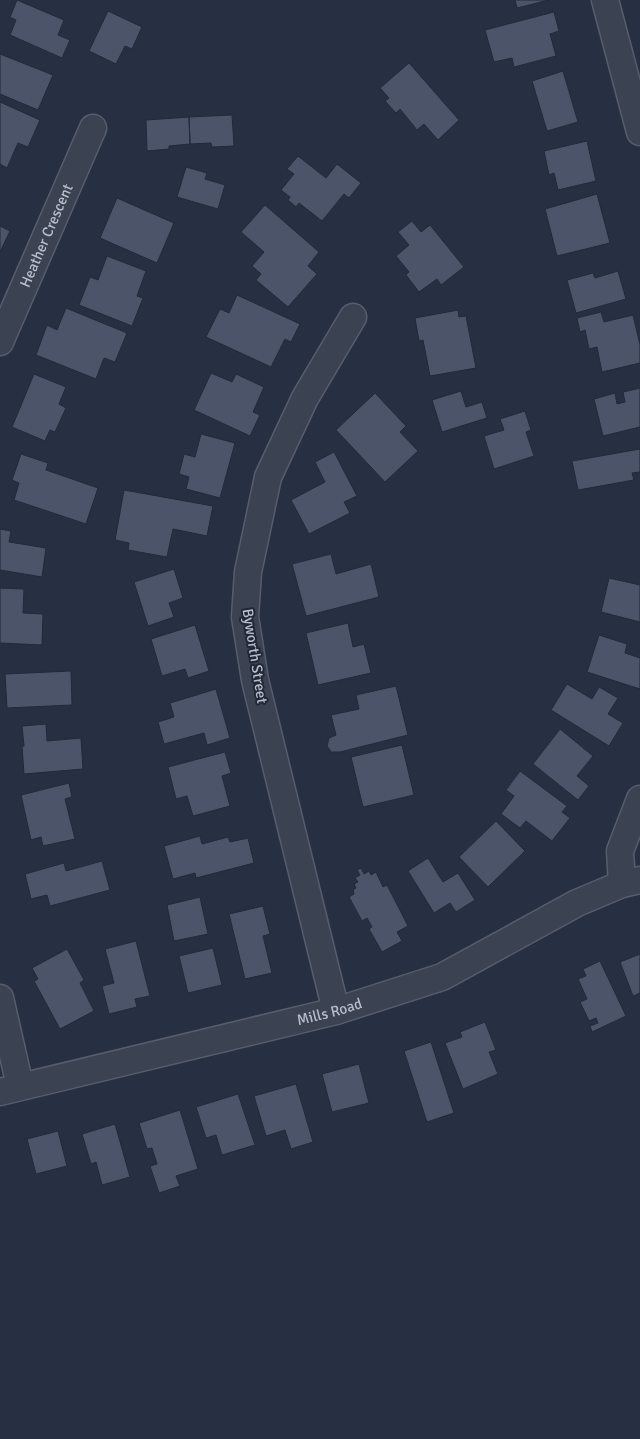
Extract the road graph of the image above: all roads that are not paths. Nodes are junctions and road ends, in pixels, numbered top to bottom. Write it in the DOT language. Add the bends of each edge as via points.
graph roads {
  1 [pos="606,0"];
  2 [pos="93,128"];
  3 [pos="640,132"];
  4 [pos="353,317"];
  5 [pos="0,342"];
  6 [pos="640,800"];
  7 [pos="631,882"];
  8 [pos="0,998"];
  9 [pos="336,1010"];
  10 [pos="10,1089"];
  1 -- 3 [label="street"];
  2 -- 5 [label="street, Heather Crescent"];
  4 -- 9 [label="street, Byworth Street" via="305,398 268,477 248,572 245,617 256,680"];
  6 -- 7 [label="street" via="620,851"];
  7 -- 9 [label="street, Mills Road" via="577,903 442,977"];
  8 -- 10 [label="street"];
  9 -- 10 [label="street, Mills Road"];
}
